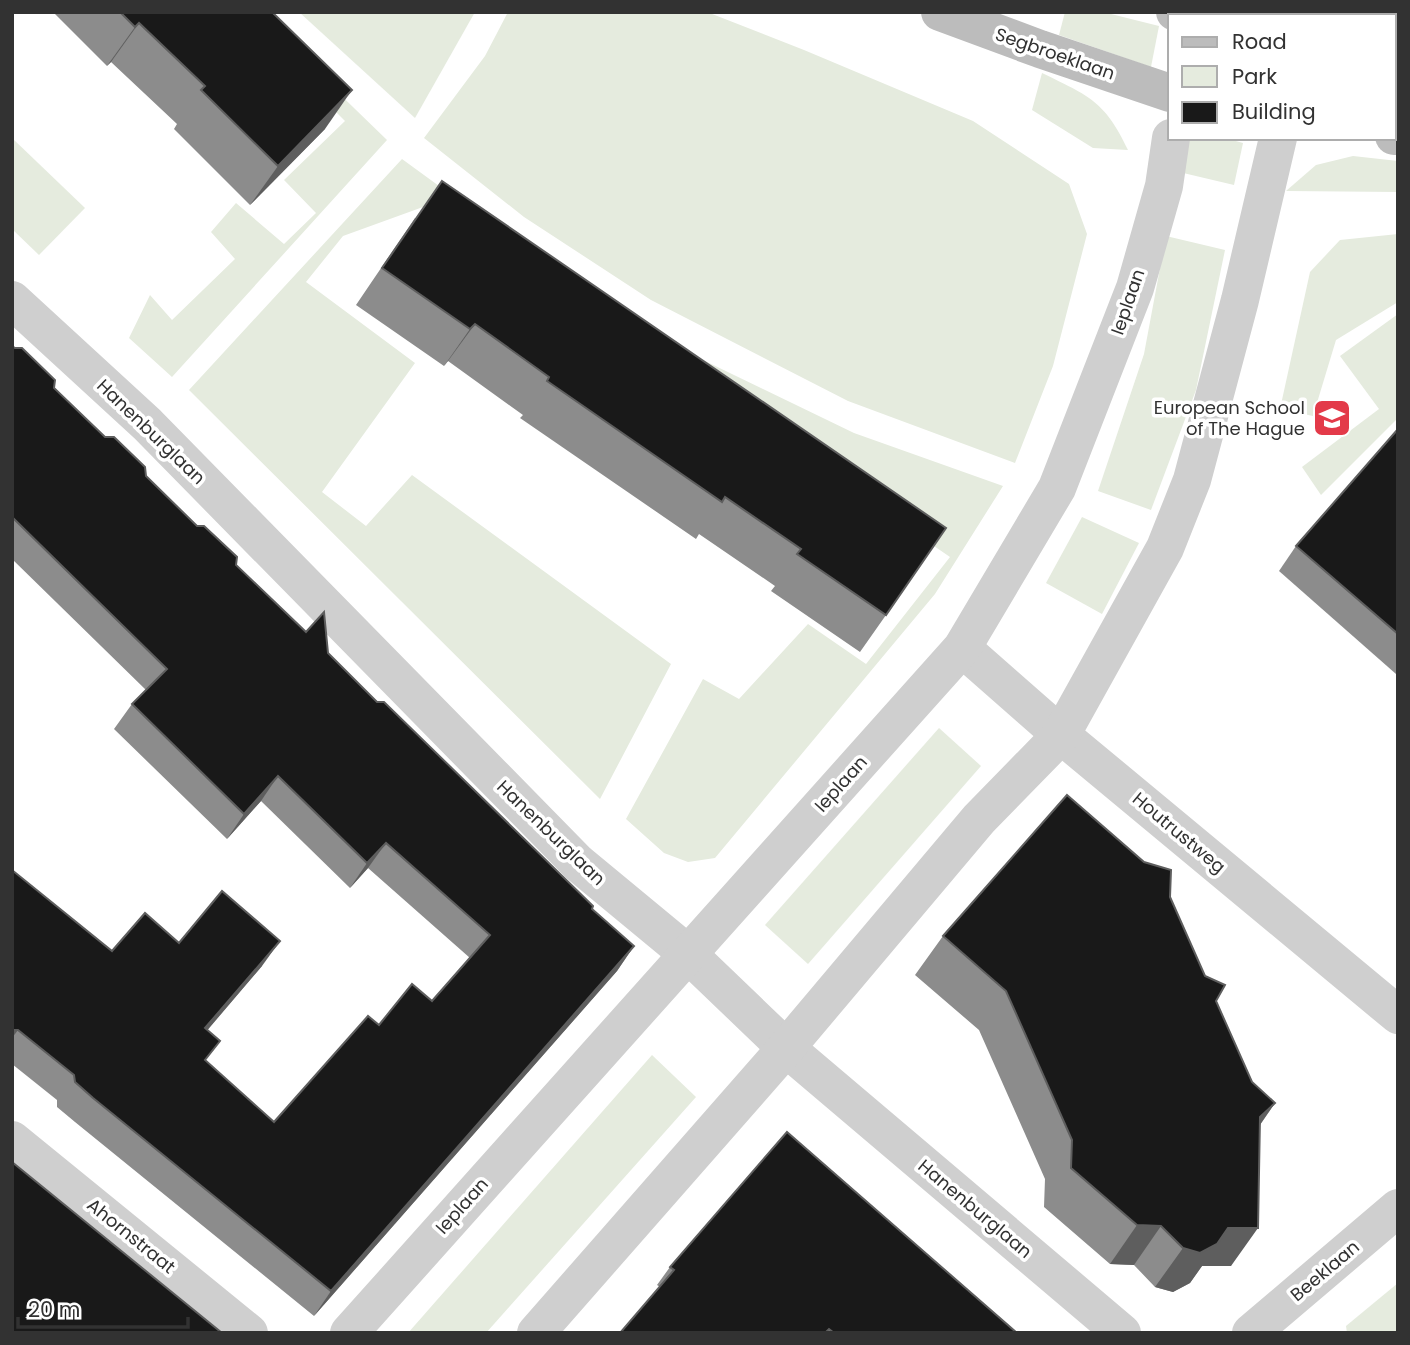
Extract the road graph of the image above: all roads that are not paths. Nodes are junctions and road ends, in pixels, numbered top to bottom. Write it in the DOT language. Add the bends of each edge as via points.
graph roads {
  1 [pos="940,12"];
  2 [pos="1168,92"];
  3 [pos="1171,140"];
  4 [pos="1278,140"];
  5 [pos="12,300"];
  6 [pos="962,648"];
  7 [pos="1061,735"];
  8 [pos="688,954"];
  9 [pos="1398,1015"];
  10 [pos="786,1048"];
  11 [pos="12,1140"];
  12 [pos="1398,1208"];
  13 [pos="249,1333"];
  14 [pos="349,1333"];
  15 [pos="536,1333"];
  16 [pos="1122,1333"];
  17 [pos="1251,1333"];
  1 -- 2 [label="main road, Segbroeklaan"];
  3 -- 6 [label="street, Ieplaan" via="1164,186 1135,288 1057,488"];
  4 -- 7 [label="street" via="1192,480 1165,548"];
  5 -- 8 [label="street, Hanenburglaan" via="146,424 578,863"];
  6 -- 7 [label="street, Houtrustweg"];
  6 -- 8 [label="street, Ieplaan"];
  7 -- 9 [label="street, Houtrustweg"];
  7 -- 10 [label="street" via="979,819"];
  8 -- 10 [label="street, Hanenburglaan"];
  8 -- 14 [label="street, Ieplaan"];
  10 -- 15 [label="street"];
  10 -- 16 [label="street, Hanenburglaan"];
  11 -- 13 [label="street, Ahornstraat"];
  12 -- 17 [label="street, Beeklaan"];
}
